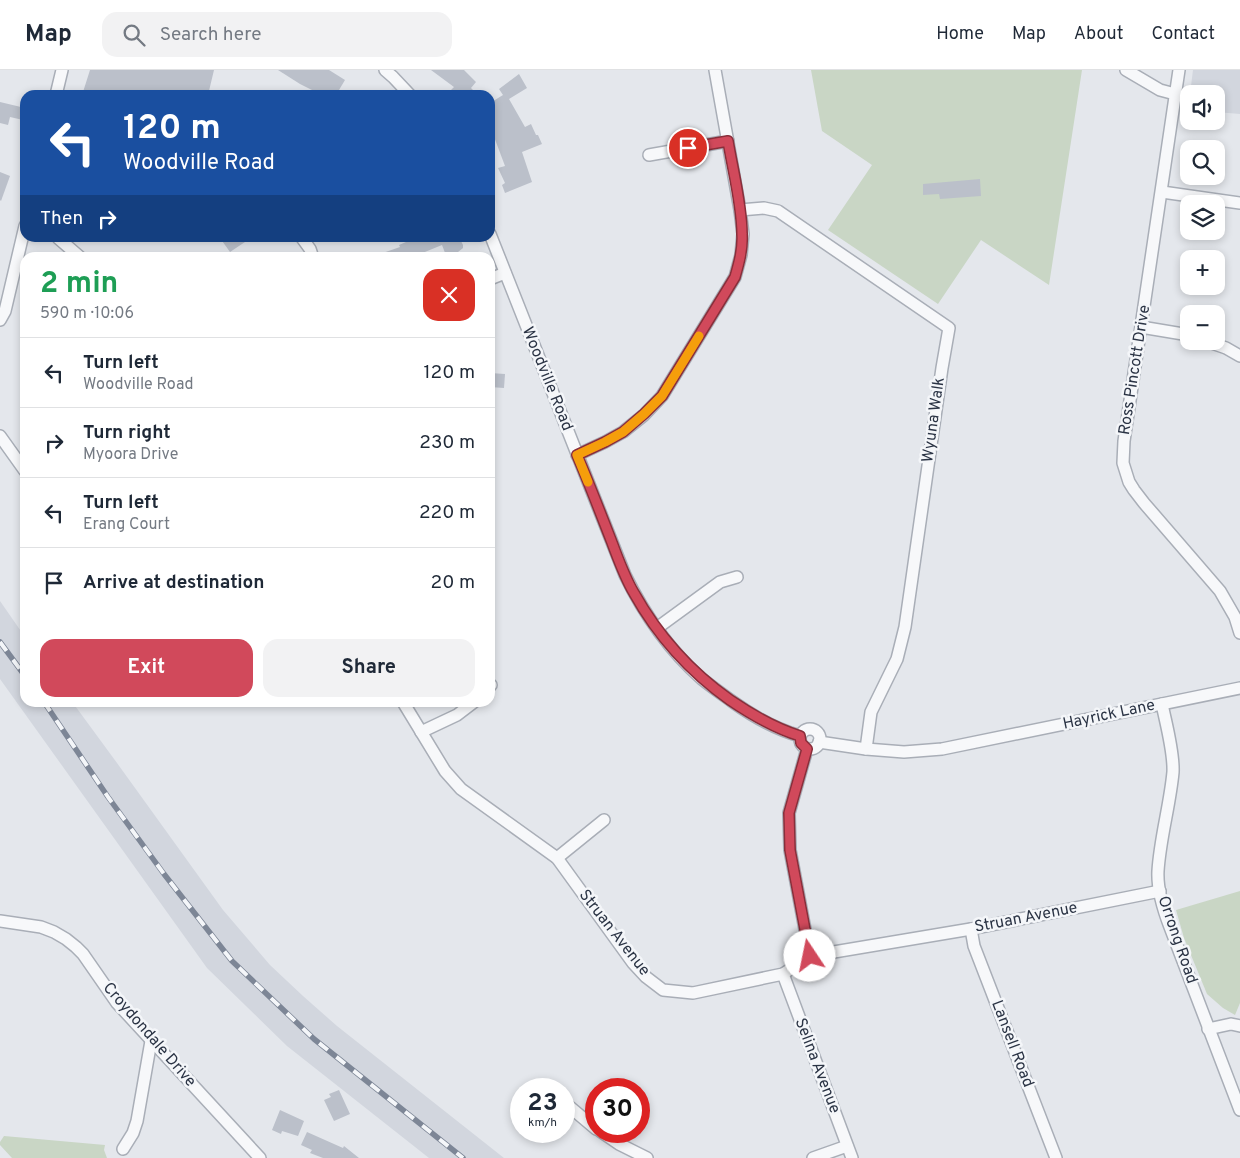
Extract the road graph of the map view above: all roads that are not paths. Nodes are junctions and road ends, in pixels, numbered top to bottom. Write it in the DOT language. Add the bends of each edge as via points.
graph roads {
  1 [pos="62,70"];
  2 [pos="385,70"];
  3 [pos="715,70"];
  4 [pos="1126,70"];
  5 [pos="1179,70"];
  6 [pos="57,90"];
  7 [pos="405,90"];
  8 [pos="1175,94"];
  9 [pos="728,141"];
  10 [pos="649,155"];
  11 [pos="1162,192"];
  12 [pos="1240,204"];
  13 [pos="740,210"];
  14 [pos="21,242"];
  15 [pos="63,242"];
  16 [pos="493,242"];
  17 [pos="74,252"];
  18 [pos="505,273"];
  19 [pos="495,277"];
  20 [pos="0,320"];
  21 [pos="1142,327"];
  22 [pos="1180,333"];
  23 [pos="1225,348"];
  24 [pos="1240,356"];
  25 [pos="0,436"];
  26 [pos="577,455"];
  27 [pos="20,464"];
  28 [pos="738,577"];
  29 [pos="657,628"];
  30 [pos="1240,634"];
  31 [pos="1240,688"];
  32 [pos="1162,704"];
  33 [pos="406,707"];
  34 [pos="467,707"];
  35 [pos="421,732"];
  36 [pos="800,736"];
  37 [pos="819,742"];
  38 [pos="807,749"];
  39 [pos="866,749"];
  40 [pos="604,820"];
  41 [pos="557,858"];
  42 [pos="1160,891"];
  43 [pos="0,922"];
  44 [pos="971,930"];
  45 [pos="810,956"];
  46 [pos="783,974"];
  47 [pos="1240,1026"];
  48 [pos="1208,1029"];
  49 [pos="151,1041"];
  50 [pos="1240,1110"];
  51 [pos="575,1111"];
  52 [pos="585,1120"];
  53 [pos="618,1143"];
  54 [pos="848,1146"];
  55 [pos="123,1149"];
  56 [pos="260,1158"];
  57 [pos="647,1158"];
  58 [pos="813,1158"];
  59 [pos="852,1158"];
  60 [pos="1056,1158"];
  1 -- 6 [label="street"];
  2 -- 7 [label="street"];
  3 -- 9 [label="street"];
  4 -- 8 [label="street" via="1160,90"];
  5 -- 8 [label="street, Ross Pincott Drive"];
  8 -- 11 [label="street, Ross Pincott Drive"];
  9 -- 10 [label="street"];
  9 -- 13 [label="street"];
  11 -- 12 [label="street"];
  11 -- 21 [label="street, Ross Pincott Drive"];
  13 -- 26 [label="street" via="741,255 735,277 662,396 623,432"];
  13 -- 39 [label="street, Wyuna Walk" via="764,208 778,211 949,328 905,627 898,659 872,712"];
  14 -- 20 [label="street"];
  15 -- 17 [label="street"];
  16 -- 18 [label="street, Woodville Road"];
  18 -- 19 [label="street"];
  18 -- 26 [label="street, Woodville Road"];
  21 -- 22 [label="street"];
  21 -- 30 [label="street, Ross Pincott Drive" via="1124,441 1125,472 1144,503 1220,591 1235,617"];
  23 -- 24 [label="street"];
  25 -- 27 [label="street"];
  26 -- 29 [label="street, Woodville Road" via="625,575"];
  28 -- 29 [label="street" via="720,582"];
  29 -- 36 [label="street, Woodville Road" via="702,679 761,720"];
  31 -- 32 [label="street, Hayrick Lane"];
  32 -- 39 [label="street, Hayrick Lane" via="942,749 904,752"];
  32 -- 42 [label="street, Orrong Road" via="1173,763 1158,871"];
  33 -- 35 [label="street, Struan Avenue"];
  34 -- 35 [label="street"];
  35 -- 41 [label="street, Struan Avenue" via="445,771 461,789"];
  36 -- 37 [label="street" via="805,730 814,730 819,735"];
  36 -- 38 [label="street"];
  37 -- 38 [label="street" via="816,747"];
  37 -- 39 [label="street"];
  38 -- 45 [label="street" via="789,813 790,850"];
  40 -- 41 [label="street"];
  41 -- 46 [label="street, Struan Avenue" via="633,963 663,990 693,993"];
  42 -- 44 [label="street, Struan Avenue"];
  42 -- 48 [label="street, Orrong Road"];
  43 -- 49 [label="street, Croydondale Drive" via="41,927 66,939 84,954 117,1003"];
  44 -- 45 [label="street, Struan Avenue"];
  44 -- 60 [label="street, Lansell Road" via="974,946"];
  45 -- 46 [label="street, Struan Avenue"];
  46 -- 54 [label="street, Selina Avenue"];
  47 -- 48 [label="street" via="1231,1024"];
  48 -- 50 [label="street, Orrong Road"];
  49 -- 55 [label="street" via="137,1121"];
  49 -- 56 [label="street, Croydondale Drive"];
  51 -- 52 [label="street"];
  53 -- 57 [label="street"];
  54 -- 58 [label="street"];
  54 -- 59 [label="street, Selina Avenue"];
}
